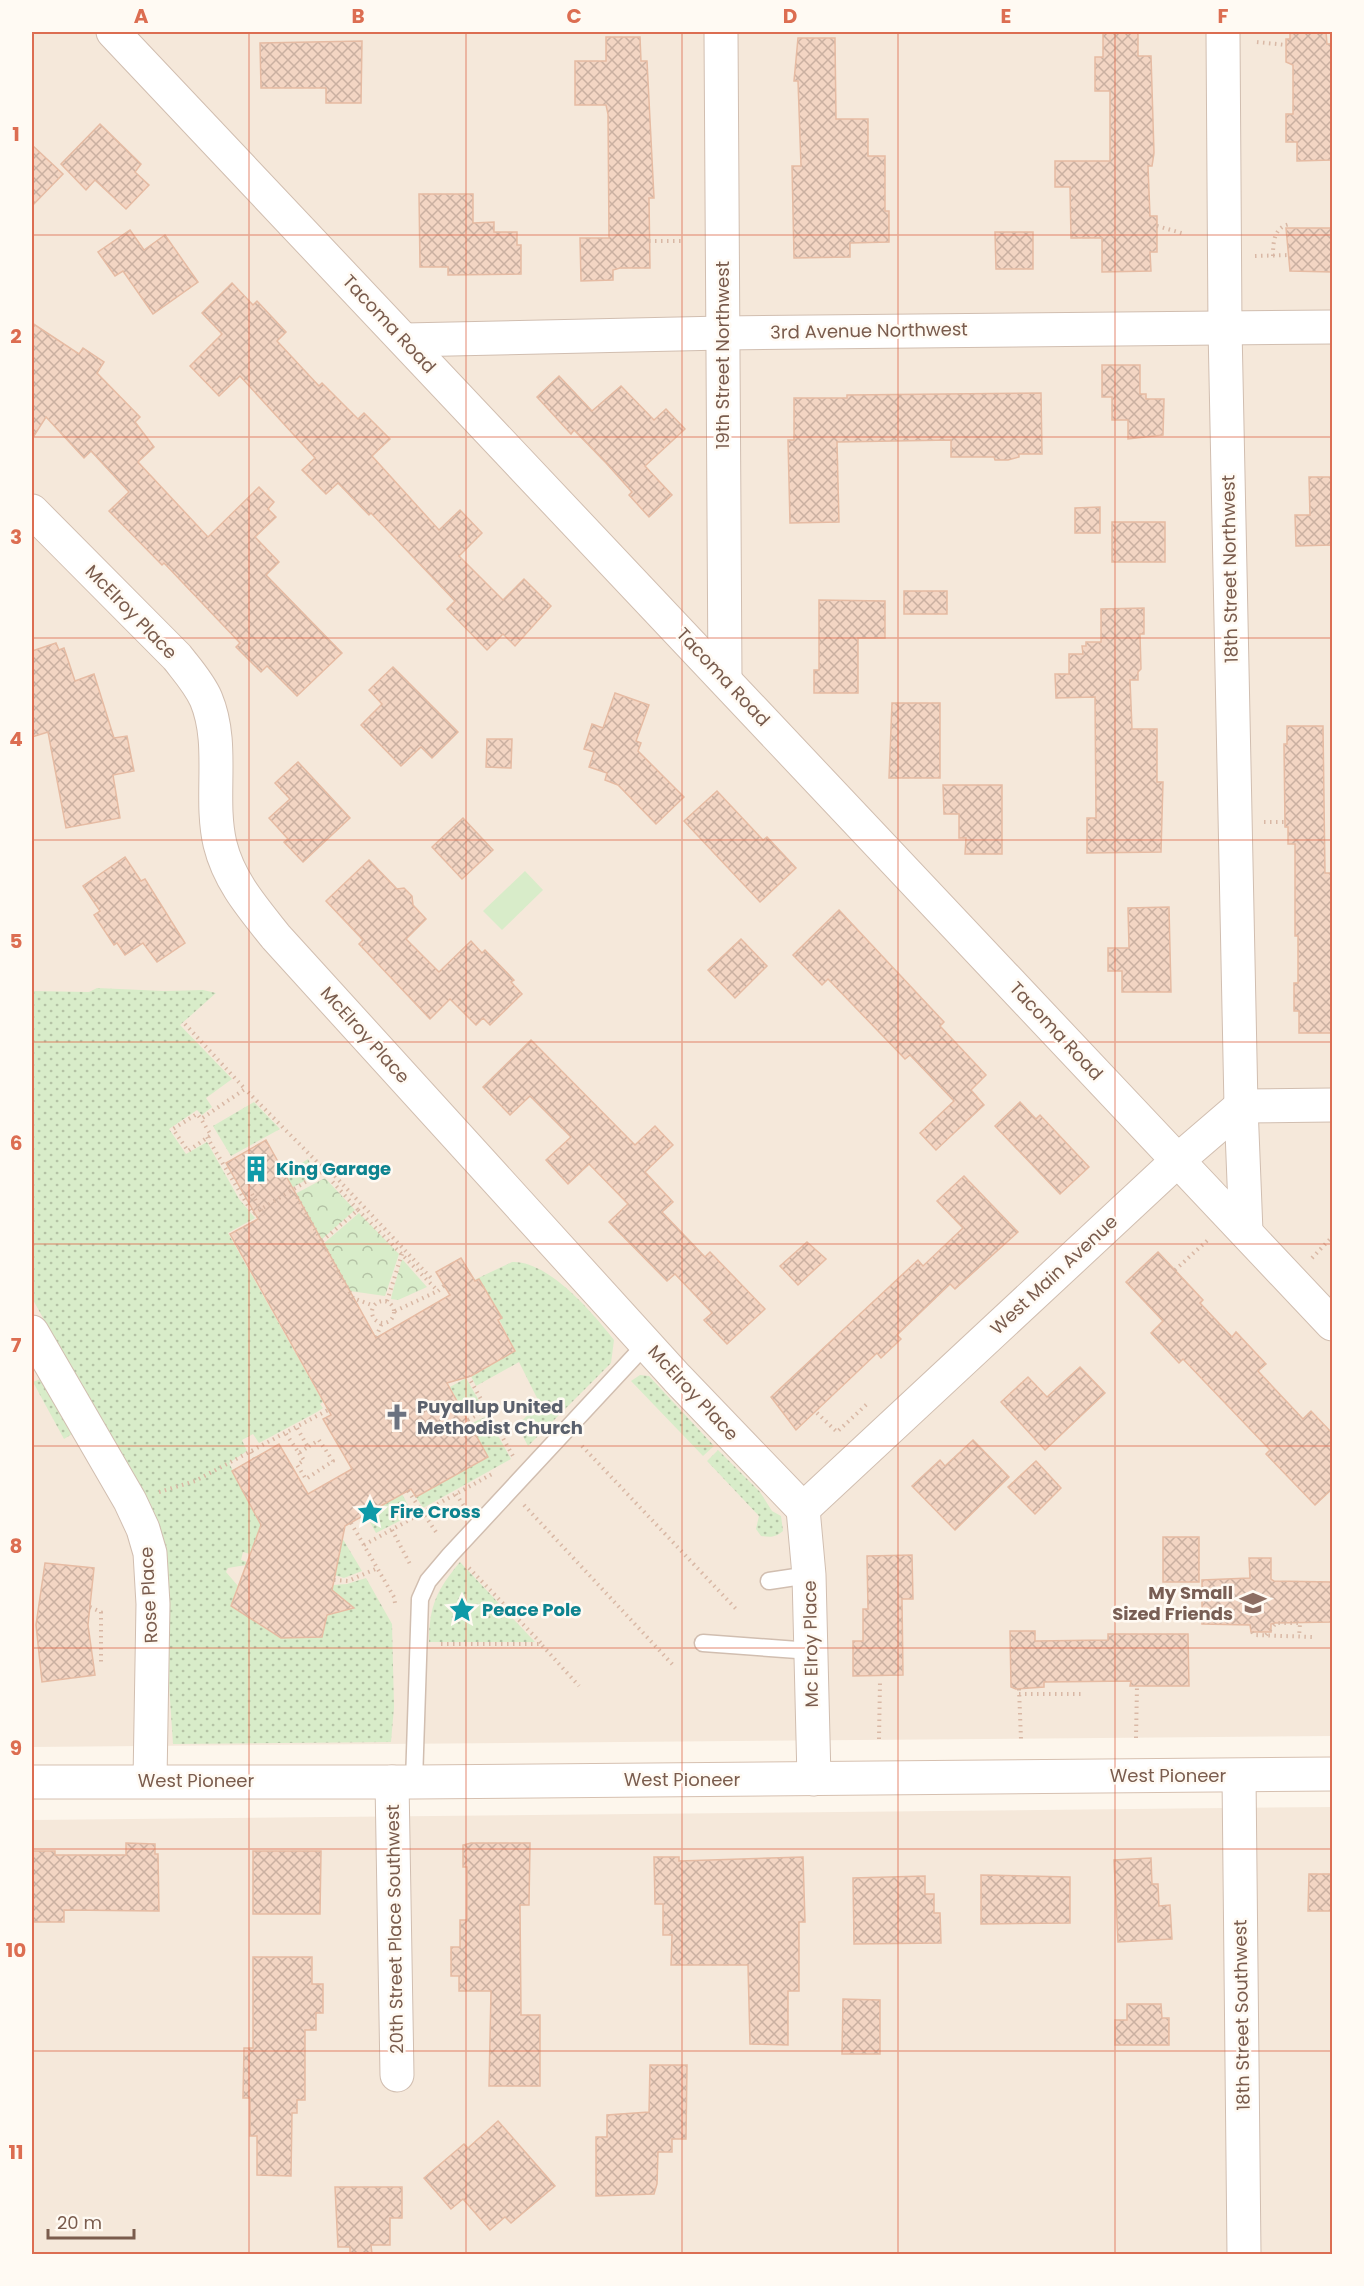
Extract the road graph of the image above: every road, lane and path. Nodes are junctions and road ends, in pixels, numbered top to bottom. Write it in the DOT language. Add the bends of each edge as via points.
graph roads {
  1 [pos="113,32"];
  2 [pos="721,32"];
  3 [pos="1223,32"];
  4 [pos="1257,42"];
  5 [pos="1286,45"];
  6 [pos="1290,224"];
  7 [pos="1157,226"];
  8 [pos="1185,234"];
  9 [pos="649,241"];
  10 [pos="685,241"];
  11 [pos="1290,255"];
  12 [pos="1245,256"];
  13 [pos="1273,256"];
  14 [pos="1332,327"];
  15 [pos="1225,328"];
  16 [pos="723,333"];
  17 [pos="405,340"];
  18 [pos="32,511"];
  19 [pos="724,679"];
  20 [pos="185,1024"];
  21 [pos="245,1089"];
  22 [pos="1332,1105"];
  23 [pos="1241,1106"];
  24 [pos="201,1119"];
  25 [pos="207,1137"];
  26 [pos="1177,1161"];
  27 [pos="325,1170"];
  28 [pos="330,1179"];
  29 [pos="252,1194"];
  30 [pos="297,1197"];
  31 [pos="261,1210"];
  32 [pos="358,1210"];
  33 [pos="264,1215"];
  34 [pos="1239,1225"];
  35 [pos="322,1242"];
  36 [pos="402,1254"];
  37 [pos="1175,1270"];
  38 [pos="432,1279"];
  39 [pos="444,1286"];
  40 [pos="438,1291"];
  41 [pos="387,1301"];
  42 [pos="374,1306"];
  43 [pos="395,1311"];
  44 [pos="382,1323"];
  45 [pos="1332,1324"];
  46 [pos="32,1332"];
  47 [pos="376,1338"];
  48 [pos="646,1344"];
  49 [pos="468,1376"];
  50 [pos="867,1404"];
  51 [pos="328,1410"];
  52 [pos="486,1410"];
  53 [pos="817,1413"];
  54 [pos="468,1420"];
  55 [pos="297,1428"];
  56 [pos="286,1434"];
  57 [pos="308,1447"];
  58 [pos="251,1452"];
  59 [pos="299,1454"];
  60 [pos="254,1458"];
  61 [pos="515,1460"];
  62 [pos="598,1463"];
  63 [pos="496,1472"];
  64 [pos="408,1491"];
  65 [pos="511,1491"];
  66 [pos="130,1502"];
  67 [pos="803,1509"];
  68 [pos="423,1513"];
  69 [pos="351,1523"];
  70 [pos="392,1530"];
  71 [pos="434,1543"];
  72 [pos="364,1545"];
  73 [pos="418,1559"];
  74 [pos="462,1561"];
  75 [pos="412,1564"];
  76 [pos="378,1568"];
  77 [pos="408,1573"];
  78 [pos="809,1575"];
  79 [pos="334,1580"];
  80 [pos="769,1581"];
  81 [pos="403,1589"];
  82 [pos="394,1597"];
  83 [pos="395,1606"];
  84 [pos="90,1607"];
  85 [pos="737,1610"];
  86 [pos="1252,1632"];
  87 [pos="1265,1635"];
  88 [pos="1299,1637"];
  89 [pos="1313,1637"];
  90 [pos="703,1643"];
  91 [pos="541,1644"];
  92 [pos="431,1645"];
  93 [pos="811,1651"];
  94 [pos="102,1665"];
  95 [pos="673,1665"];
  96 [pos="880,1681"];
  97 [pos="579,1686"];
  98 [pos="1137,1686"];
  99 [pos="1019,1689"];
  100 [pos="1019,1694"];
  101 [pos="1084,1694"];
  102 [pos="1136,1738"];
  103 [pos="879,1739"];
  104 [pos="1021,1739"];
  105 [pos="1332,1774"];
  106 [pos="1239,1776"];
  107 [pos="814,1779"];
  108 [pos="150,1780"];
  109 [pos="32,1782"];
  110 [pos="403,1782"];
  111 [pos="397,2075"];
  112 [pos="1244,2254"];
  1 -- 17 [label="street, Tacoma Road"];
  2 -- 16 [label="street, 19th Street Northwest"];
  3 -- 15 [label="street, 18th Street Northwest"];
  4 -- 5 [label="path"];
  6 -- 13 [label="path" via="1278,231"];
  7 -- 8 [label="path"];
  9 -- 10 [label="path"];
  11 -- 13 [label="path"];
  12 -- 13 [label="path"];
  14 -- 15 [label="street, 3rd Avenue Northwest"];
  15 -- 16 [label="street, 3rd Avenue Northwest"];
  15 -- 23 [label="street, 18th Street Northwest"];
  16 -- 17 [label="street, 3rd Avenue Northwest"];
  16 -- 19 [label="street, 19th Street Northwest"];
  17 -- 19 [label="street, Tacoma Road"];
  18 -- 48 [label="street, McElroy Place" via="177,657 198,684 214,734 220,844 238,890 276,937"];
  19 -- 26 [label="street, Tacoma Road"];
  20 -- 21 [label="path"];
  21 -- 24 [label="path"];
  21 -- 27 [label="path"];
  22 -- 23 [label="street"];
  23 -- 26 [label="street, West Main Avenue"];
  23 -- 34 [label="street, 18th Street Northwest"];
  24 -- 25 [label="path" via="211,1135"];
  24 -- 25 [label="path" via="197,1114 173,1129 188,1151"];
  25 -- 31 [label="path" via="253,1214"];
  26 -- 34 [label="street, Tacoma Road"];
  26 -- 67 [label="street, West Main Avenue"];
  27 -- 31 [label="path"];
  27 -- 38 [label="path"];
  28 -- 32 [label="path"];
  29 -- 31 [label="path"];
  30 -- 35 [label="path"];
  31 -- 33 [label="path"];
  32 -- 35 [label="path"];
  32 -- 36 [label="path"];
  34 -- 37 [label="path"];
  34 -- 45 [label="street, Tacoma Road"];
  35 -- 42 [label="path" via="353,1298"];
  36 -- 40 [label="path"];
  36 -- 41 [label="path"];
  39 -- 40 [label="path"];
  40 -- 43 [label="path"];
  41 -- 42 [label="path"];
  41 -- 43 [label="path"];
  42 -- 44 [label="path" via="373,1317"];
  43 -- 44 [label="path" via="391,1320"];
  44 -- 47 [label="path"];
  46 -- 66 [label="street, Rose Place"];
  48 -- 65 [label="lane"];
  48 -- 67 [label="street, McElroy Place"];
  49 -- 52 [label="path"];
  50 -- 53 [label="path" via="837,1432"];
  51 -- 55 [label="path"];
  52 -- 54 [label="path"];
  52 -- 61 [label="path"];
  55 -- 56 [label="path"];
  55 -- 57 [label="path"];
  56 -- 58 [label="path"];
  56 -- 59 [label="path"];
  57 -- 59 [label="path"];
  57 -- 59 [label="path" via="319,1440 333,1461 306,1479 297,1465 304,1460"];
  58 -- 60 [label="path"];
  58 -- 66 [label="path" via="195,1480"];
  62 -- 85 [label="path"];
  63 -- 68 [label="path"];
  64 -- 68 [label="path"];
  65 -- 95 [label="path"];
  65 -- 110 [label="lane" via="450,1555 423,1590"];
  66 -- 108 [label="street, Rose Place" via="150,1553"];
  67 -- 78 [label="street, Mc Elroy Place"];
  68 -- 70 [label="path"];
  68 -- 71 [label="path" via="439,1536"];
  69 -- 72 [label="path"];
  70 -- 72 [label="path"];
  70 -- 75 [label="path"];
  72 -- 76 [label="path"];
  73 -- 75 [label="path"];
  74 -- 91 [label="path"];
  75 -- 77 [label="path"];
  76 -- 79 [label="path" via="348,1581"];
  76 -- 82 [label="path"];
  78 -- 80 [label="lane"];
  78 -- 93 [label="street, Mc Elroy Place"];
  81 -- 82 [label="path"];
  82 -- 83 [label="path"];
  84 -- 94 [label="path" via="101,1612"];
  86 -- 87 [label="path"];
  87 -- 88 [label="path"];
  87 -- 88 [label="path" via="1276,1623 1300,1623"];
  88 -- 89 [label="path"];
  90 -- 93 [label="lane"];
  91 -- 92 [label="path"];
  91 -- 97 [label="path"];
  93 -- 107 [label="street, Mc Elroy Place"];
  96 -- 103 [label="path"];
  98 -- 102 [label="path"];
  99 -- 100 [label="path"];
  100 -- 101 [label="path"];
  100 -- 104 [label="path"];
  105 -- 106 [label="street, West Pioneer"];
  106 -- 107 [label="street, West Pioneer"];
  106 -- 112 [label="street, 18th Street Southwest"];
  107 -- 110 [label="street, West Pioneer"];
  108 -- 109 [label="street, West Pioneer"];
  108 -- 110 [label="street, West Pioneer"];
  110 -- 111 [label="street, 20th Street Place Southwest"];
}
